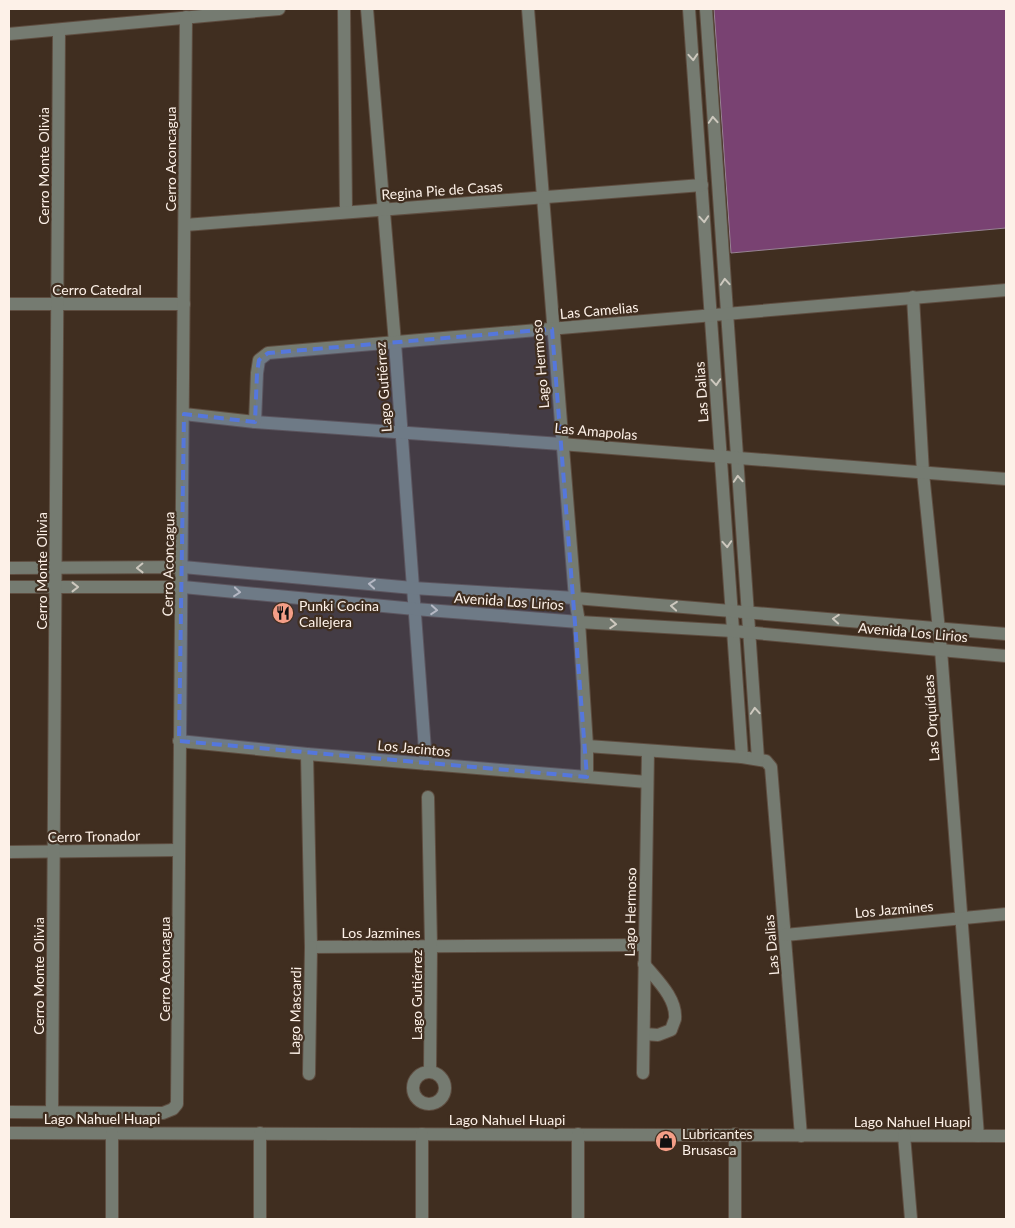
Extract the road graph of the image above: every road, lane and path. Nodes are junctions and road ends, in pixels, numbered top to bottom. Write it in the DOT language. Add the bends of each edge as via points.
graph roads {
  1 [pos="279,9"];
  2 [pos="344,9"];
  3 [pos="367,9"];
  4 [pos="528,9"];
  5 [pos="689,9"];
  6 [pos="706,9"];
  7 [pos="186,17"];
  8 [pos="59,30"];
  9 [pos="9,34"];
  10 [pos="702,185"];
  11 [pos="542,197"];
  12 [pos="384,210"];
  13 [pos="346,212"];
  14 [pos="185,225"];
  15 [pos="1006,290"];
  16 [pos="913,298"];
  17 [pos="9,304"];
  18 [pos="58,304"];
  19 [pos="184,304"];
  20 [pos="727,313"];
  21 [pos="711,314"];
  22 [pos="552,329"];
  23 [pos="395,343"];
  24 [pos="184,414"];
  25 [pos="255,422"];
  26 [pos="402,432"];
  27 [pos="562,444"];
  28 [pos="721,457"];
  29 [pos="737,458"];
  30 [pos="923,472"];
  31 [pos="1006,479"];
  32 [pos="183,567"];
  33 [pos="9,568"];
  34 [pos="56,568"];
  35 [pos="9,587"];
  36 [pos="56,587"];
  37 [pos="183,587"];
  38 [pos="413,588"];
  39 [pos="575,598"];
  40 [pos="415,609"];
  41 [pos="732,611"];
  42 [pos="748,613"];
  43 [pos="579,622"];
  44 [pos="938,627"];
  45 [pos="733,631"];
  46 [pos="749,633"];
  47 [pos="1006,634"];
  48 [pos="941,650"];
  49 [pos="1006,656"];
  50 [pos="179,742"];
  51 [pos="587,746"];
  52 [pos="648,751"];
  53 [pos="308,754"];
  54 [pos="742,757"];
  55 [pos="758,759"];
  56 [pos="426,764"];
  57 [pos="587,777"];
  58 [pos="647,782"];
  59 [pos="428,797"];
  60 [pos="179,850"];
  61 [pos="9,852"];
  62 [pos="54,852"];
  63 [pos="1006,914"];
  64 [pos="961,918"];
  65 [pos="785,935"];
  66 [pos="644,945"];
  67 [pos="431,946"];
  68 [pos="311,947"];
  69 [pos="644,964"];
  70 [pos="644,1034"];
  71 [pos="430,1072"];
  72 [pos="643,1073"];
  73 [pos="309,1074"];
  74 [pos="173,1110"];
  75 [pos="9,1112"];
  76 [pos="52,1112"];
  77 [pos="9,1133"];
  78 [pos="112,1133"];
  79 [pos="260,1133"];
  80 [pos="422,1134"];
  81 [pos="578,1134"];
  82 [pos="735,1134"];
  83 [pos="904,1135"];
  84 [pos="801,1136"];
  85 [pos="978,1136"];
  86 [pos="1006,1136"];
  87 [pos="112,1219"];
  88 [pos="260,1219"];
  89 [pos="422,1219"];
  90 [pos="578,1219"];
  91 [pos="736,1219"];
  92 [pos="911,1219"];
  1 -- 7 [label="street"];
  2 -- 13 [label="street"];
  3 -- 12 [label="street, Lago Gutiérrez"];
  4 -- 11 [label="street, Lago Hermoso"];
  5 -- 10 [label="street, Las Dalias, one-way"];
  20 -- 6 [label="street, one-way"];
  7 -- 8 [label="street"];
  7 -- 14 [label="street, Cerro Aconcagua"];
  8 -- 9 [label="street"];
  8 -- 18 [label="street, Cerro Monte Olivia"];
  10 -- 11 [label="street, Regina Pie de Casas"];
  10 -- 21 [label="street, Las Dalias, one-way"];
  11 -- 12 [label="street, Regina Pie de Casas"];
  11 -- 22 [label="street, Lago Hermoso"];
  12 -- 13 [label="street, Regina Pie de Casas"];
  12 -- 23 [label="street, Lago Gutiérrez"];
  13 -- 14 [label="street, Regina Pie de Casas"];
  14 -- 19 [label="street, Cerro Aconcagua"];
  15 -- 16 [label="street, Las Camelias"];
  16 -- 20 [label="street, Las Camelias"];
  16 -- 30 [label="street, Las Orquídeas"];
  17 -- 18 [label="street, Cerro Catedral"];
  18 -- 19 [label="street, Cerro Catedral"];
  18 -- 34 [label="street, Cerro Monte Olivia"];
  19 -- 24 [label="street, Cerro Aconcagua"];
  20 -- 21 [label="street, Las Camelias"];
  20 -- 29 [label="street"];
  21 -- 22 [label="street, Las Camelias"];
  21 -- 28 [label="street, Las Dalias, one-way"];
  22 -- 23 [label="street, Las Camelias"];
  22 -- 27 [label="street, Lago Hermoso"];
  23 -- 25 [label="street, Las Camelias" via="268,353 259,360 256,373"];
  23 -- 26 [label="street, Lago Gutiérrez"];
  24 -- 25 [label="street, Las Amapolas"];
  24 -- 32 [label="street, Cerro Aconcagua"];
  25 -- 26 [label="street, Las Amapolas"];
  26 -- 27 [label="street, Las Amapolas"];
  26 -- 38 [label="street, Lago Gutiérrez"];
  27 -- 28 [label="street, Las Amapolas"];
  27 -- 39 [label="street, Lago Hermoso"];
  28 -- 29 [label="street, Las Amapolas"];
  28 -- 41 [label="street, Las Dalias, one-way"];
  29 -- 30 [label="street, Las Amapolas"];
  42 -- 29 [label="street, one-way"];
  30 -- 31 [label="street, Las Amapolas"];
  30 -- 44 [label="street, Las Orquídeas"];
  32 -- 34 [label="street, Avenida Los Lirios, one-way"];
  32 -- 37 [label="street, Cerro Aconcagua"];
  38 -- 32 [label="street, Avenida Los Lirios, one-way"];
  33 -- 34 [label="street, Avenida Los Lirios"];
  34 -- 36 [label="street, Cerro Monte Olivia"];
  35 -- 36 [label="street, Avenida Los Lirios"];
  36 -- 37 [label="street, Avenida Los Lirios, one-way"];
  36 -- 62 [label="street, Cerro Monte Olivia"];
  37 -- 40 [label="street, Avenida Los Lirios, one-way"];
  37 -- 50 [label="street, Cerro Aconcagua"];
  38 -- 39 [label="street, Avenida Los Lirios"];
  38 -- 40 [label="street, Lago Gutiérrez"];
  41 -- 39 [label="street, Avenida Los Lirios, one-way"];
  39 -- 43 [label="street, Lago Hermoso"];
  40 -- 43 [label="street, Avenida Los Lirios, one-way"];
  40 -- 56 [label="street, Lago Gutiérrez"];
  41 -- 42 [label="street, Avenida Los Lirios"];
  41 -- 45 [label="street, Las Dalias"];
  44 -- 42 [label="street, Avenida Los Lirios, one-way"];
  42 -- 46 [label="street"];
  43 -- 45 [label="street, Avenida Los Lirios, one-way"];
  43 -- 51 [label="street, Lago Hermoso"];
  44 -- 47 [label="street, Avenida Los Lirios"];
  44 -- 48 [label="street, Las Orquídeas"];
  45 -- 46 [label="street, Avenida Los Lirios"];
  45 -- 54 [label="street, Las Dalias"];
  46 -- 48 [label="street, Avenida Los Lirios"];
  55 -- 46 [label="street, one-way"];
  48 -- 49 [label="street, Avenida Los Lirios"];
  48 -- 64 [label="street, Las Orquídeas"];
  50 -- 53 [label="street, Los Jacintos"];
  50 -- 60 [label="street, Cerro Aconcagua"];
  51 -- 52 [label="street"];
  51 -- 57 [label="street, Lago Hermoso"];
  52 -- 54 [label="street"];
  52 -- 58 [label="street, Lago Hermoso"];
  53 -- 56 [label="street, Los Jacintos"];
  53 -- 68 [label="street"];
  54 -- 55 [label="street"];
  55 -- 65 [label="street, Las Dalias" via="771,767"];
  56 -- 57 [label="street, Los Jacintos"];
  57 -- 58 [label="street, Los Jacintos"];
  58 -- 66 [label="street, Lago Hermoso"];
  59 -- 67 [label="street, Lago Gutiérrez"];
  60 -- 62 [label="street, Cerro Tronador"];
  60 -- 74 [label="street, Cerro Aconcagua" via="178,1097"];
  61 -- 62 [label="street, Cerro Tronador"];
  62 -- 76 [label="street, Cerro Monte Olivia"];
  63 -- 64 [label="street, Los Jazmines"];
  64 -- 65 [label="street, Los Jazmines"];
  64 -- 85 [label="street, Las Orquídeas"];
  65 -- 84 [label="street, Las Dalias"];
  66 -- 67 [label="street, Los Jazmines"];
  66 -- 69 [label="street, Lago Hermoso"];
  67 -- 68 [label="street, Los Jazmines"];
  67 -- 71 [label="street, Lago Gutiérrez"];
  68 -- 73 [label="street, Lago Mascardi"];
  69 -- 70 [label="street, Lago Hermoso"];
  69 -- 70 [label="street" via="674,1005 675,1019 670,1030 658,1035"];
  70 -- 72 [label="street, Lago Hermoso"];
  74 -- 76 [label="street, Lago Nahuel Huapi" via="163,1113"];
  75 -- 76 [label="street, Lago Nahuel Huapi"];
  77 -- 78 [label="street, Lago Nahuel Huapi"];
  78 -- 79 [label="street, Lago Nahuel Huapi"];
  78 -- 87 [label="street"];
  79 -- 80 [label="street, Lago Nahuel Huapi"];
  79 -- 88 [label="street"];
  80 -- 81 [label="street, Lago Nahuel Huapi"];
  80 -- 89 [label="street"];
  81 -- 82 [label="street, Lago Nahuel Huapi"];
  81 -- 90 [label="street"];
  82 -- 84 [label="street, Lago Nahuel Huapi"];
  82 -- 91 [label="street"];
  83 -- 84 [label="street, Lago Nahuel Huapi"];
  83 -- 85 [label="street, Lago Nahuel Huapi"];
  83 -- 92 [label="street"];
  85 -- 86 [label="street, Lago Nahuel Huapi"];
}
